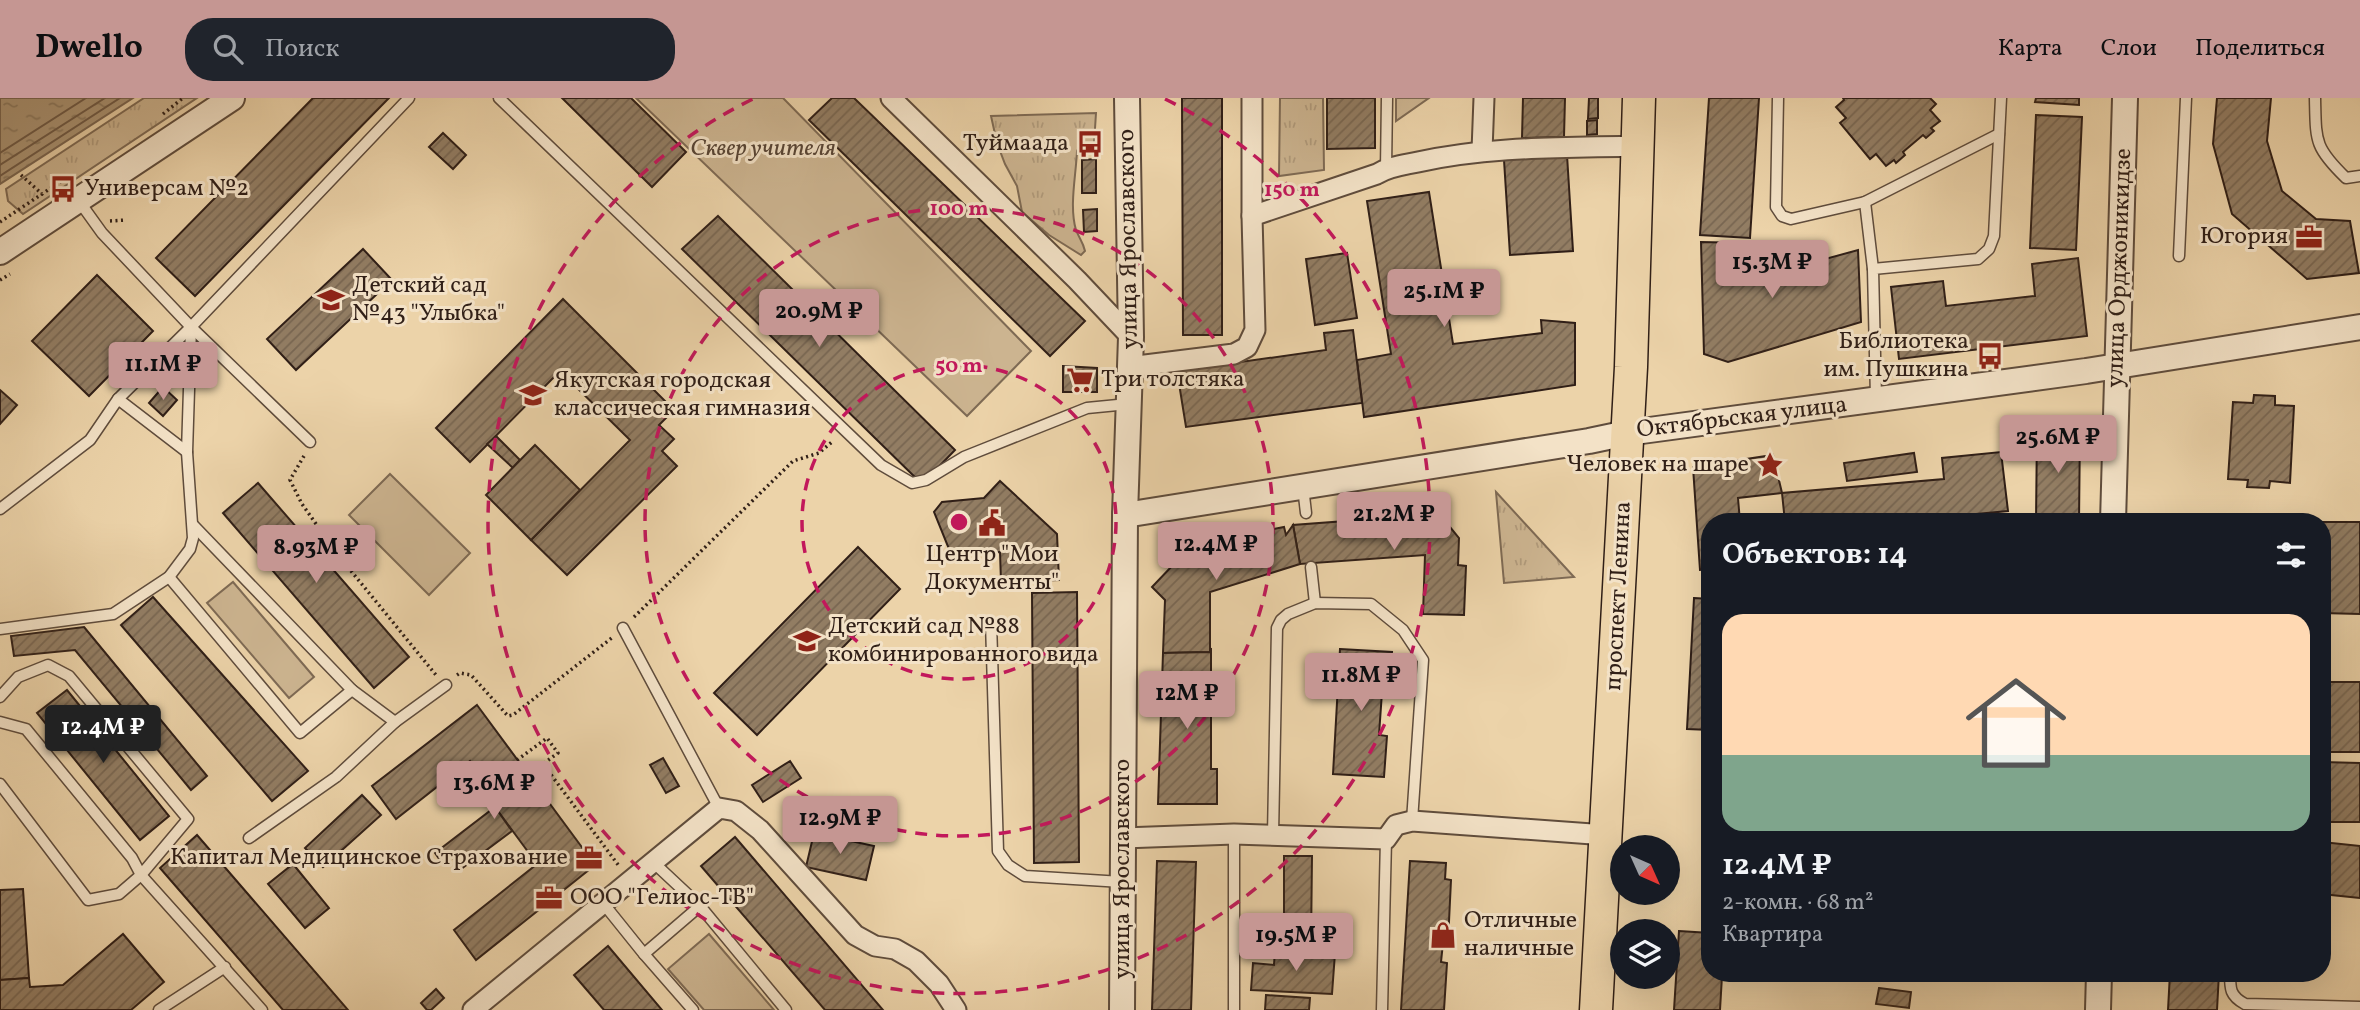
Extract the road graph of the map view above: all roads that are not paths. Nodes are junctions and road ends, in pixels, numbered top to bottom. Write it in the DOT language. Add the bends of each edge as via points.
graph roads {
  1 [pos="232,98"];
  2 [pos="409,98"];
  3 [pos="499,98"];
  4 [pos="891,98"];
  5 [pos="1127,98"];
  6 [pos="1252,98"];
  7 [pos="1387,98"];
  8 [pos="1484,98"];
  9 [pos="1639,98"];
  10 [pos="1778,98"];
  11 [pos="2001,98"];
  12 [pos="2124,98"];
  13 [pos="2186,98"];
  14 [pos="2315,98"];
  15 [pos="1999,134"];
  16 [pos="1638,146"];
  17 [pos="1482,151"];
  18 [pos="1386,169"];
  19 [pos="2360,176"];
  20 [pos="79,201"];
  21 [pos="1866,202"];
  22 [pos="1252,216"];
  23 [pos="2179,256"];
  24 [pos="5,262"];
  25 [pos="1873,270"];
  26 [pos="191,327"];
  27 [pos="2360,327"];
  28 [pos="1131,337"];
  29 [pos="2117,365"];
  30 [pos="1129,367"];
  31 [pos="118,399"];
  32 [pos="1876,400"];
  33 [pos="1128,404"];
  34 [pos="1627,433"];
  35 [pos="310,442"];
  36 [pos="187,452"];
  37 [pos="1303,487"];
  38 [pos="0,509"];
  39 [pos="1306,513"];
  40 [pos="2113,513"];
  41 [pos="1125,515"];
  42 [pos="193,525"];
  43 [pos="1311,567"];
  44 [pos="169,577"];
  45 [pos="1315,603"];
  46 [pos="991,622"];
  47 [pos="623,628"];
  48 [pos="0,629"];
  49 [pos="446,685"];
  50 [pos="352,690"];
  51 [pos="0,697"];
  52 [pos="0,722"];
  53 [pos="395,722"];
  54 [pos="0,783"];
  55 [pos="719,808"];
  56 [pos="1412,821"];
  57 [pos="1234,834"];
  58 [pos="1273,835"];
  59 [pos="1606,835"];
  60 [pos="249,838"];
  61 [pos="1123,838"];
  62 [pos="1386,839"];
  63 [pos="653,862"];
  64 [pos="141,875"];
  65 [pos="1122,882"];
  66 [pos="603,903"];
  67 [pos="700,906"];
  68 [pos="644,954"];
  69 [pos="225,967"];
  70 [pos="2099,982"];
  71 [pos="2230,982"];
  72 [pos="2360,1007"];
  73 [pos="951,1009"];
  74 [pos="159,1010"];
  75 [pos="262,1010"];
  76 [pos="473,1010"];
  77 [pos="693,1010"];
  78 [pos="786,1010"];
  79 [pos="1122,1010"];
  80 [pos="1234,1010"];
  81 [pos="1382,1010"];
  82 [pos="1597,1010"];
  83 [pos="2098,1010"];
  1 -- 20 [label="street"];
  2 -- 26 [label="lane"];
  3 -- 33 [label="lane" via="881,465 912,483 1087,408"];
  4 -- 28 [label="street"];
  5 -- 28 [label="street, улица Ярославского"];
  6 -- 22 [label="street"];
  7 -- 18 [label="lane"];
  8 -- 17 [label="street"];
  9 -- 16 [label="main road, проспект Ленина"];
  10 -- 21 [label="lane" via="1776,208 1782,216 1791,219"];
  11 -- 15 [label="lane"];
  12 -- 29 [label="street, улица Орджоникидзе"];
  13 -- 23 [label="lane"];
  14 -- 19 [label="lane" via="2315,136 2325,158 2346,178"];
  15 -- 21 [label="lane"];
  15 -- 25 [label="lane" via="1990,249 1978,259"];
  16 -- 17 [label="street"];
  16 -- 34 [label="main road, проспект Ленина"];
  17 -- 18 [label="street"];
  18 -- 22 [label="street"];
  20 -- 24 [label="street"];
  20 -- 26 [label="lane" via="102,233"];
  21 -- 25 [label="lane"];
  22 -- 30 [label="street" via="1255,330 1247,347 1234,354"];
  25 -- 32 [label="lane"];
  26 -- 31 [label="lane"];
  26 -- 35 [label="lane"];
  26 -- 36 [label="lane"];
  27 -- 29 [label="street, Октябрьская улица"];
  28 -- 30 [label="street, улица Ярославского"];
  29 -- 32 [label="street, Октябрьская улица"];
  29 -- 40 [label="street, улица Орджоникидзе"];
  30 -- 33 [label="street, улица Ярославского"];
  31 -- 36 [label="lane"];
  31 -- 38 [label="lane" via="90,440"];
  32 -- 34 [label="street, Октябрьская улица"];
  33 -- 41 [label="street, улица Ярославского"];
  34 -- 37 [label="street, Октябрьская улица"];
  34 -- 59 [label="main road, проспект Ленина"];
  36 -- 42 [label="lane"];
  37 -- 39 [label="lane"];
  37 -- 41 [label="street, Октябрьская улица"];
  41 -- 61 [label="street, улица Ярославского"];
  42 -- 44 [label="lane" via="190,549"];
  42 -- 50 [label="lane"];
  43 -- 45 [label="lane"];
  44 -- 48 [label="lane" via="113,614"];
  44 -- 50 [label="lane" via="300,733"];
  45 -- 56 [label="lane" via="1371,604 1403,630 1423,660"];
  45 -- 58 [label="lane" via="1288,614 1277,628"];
  46 -- 65 [label="lane" via="998,851 1025,876"];
  47 -- 55 [label="lane"];
  49 -- 53 [label="lane"];
  50 -- 53 [label="lane"];
  51 -- 64 [label="lane" via="18,677 48,665 69,676 188,819"];
  52 -- 64 [label="lane" via="26,729"];
  53 -- 60 [label="lane" via="336,776"];
  54 -- 64 [label="lane" via="88,900 119,894"];
  55 -- 63 [label="street"];
  55 -- 73 [label="street" via="736,811 760,830 855,935 916,961 939,984"];
  56 -- 59 [label="street"];
  56 -- 62 [label="street" via="1396,825"];
  57 -- 58 [label="street"];
  57 -- 61 [label="street"];
  57 -- 80 [label="lane"];
  58 -- 62 [label="street"];
  59 -- 82 [label="main road, проспект Ленина"];
  61 -- 65 [label="street, улица Ярославского"];
  62 -- 81 [label="lane"];
  63 -- 66 [label="street"];
  63 -- 67 [label="lane"];
  64 -- 69 [label="lane"];
  65 -- 79 [label="street, улица Ярославского"];
  66 -- 68 [label="lane"];
  66 -- 76 [label="street"];
  67 -- 68 [label="lane"];
  67 -- 78 [label="lane"];
  68 -- 77 [label="lane"];
  69 -- 74 [label="lane"];
  69 -- 75 [label="lane"];
  70 -- 83 [label="street"];
  71 -- 72 [label="lane" via="2236,999 2245,1004"];
}
